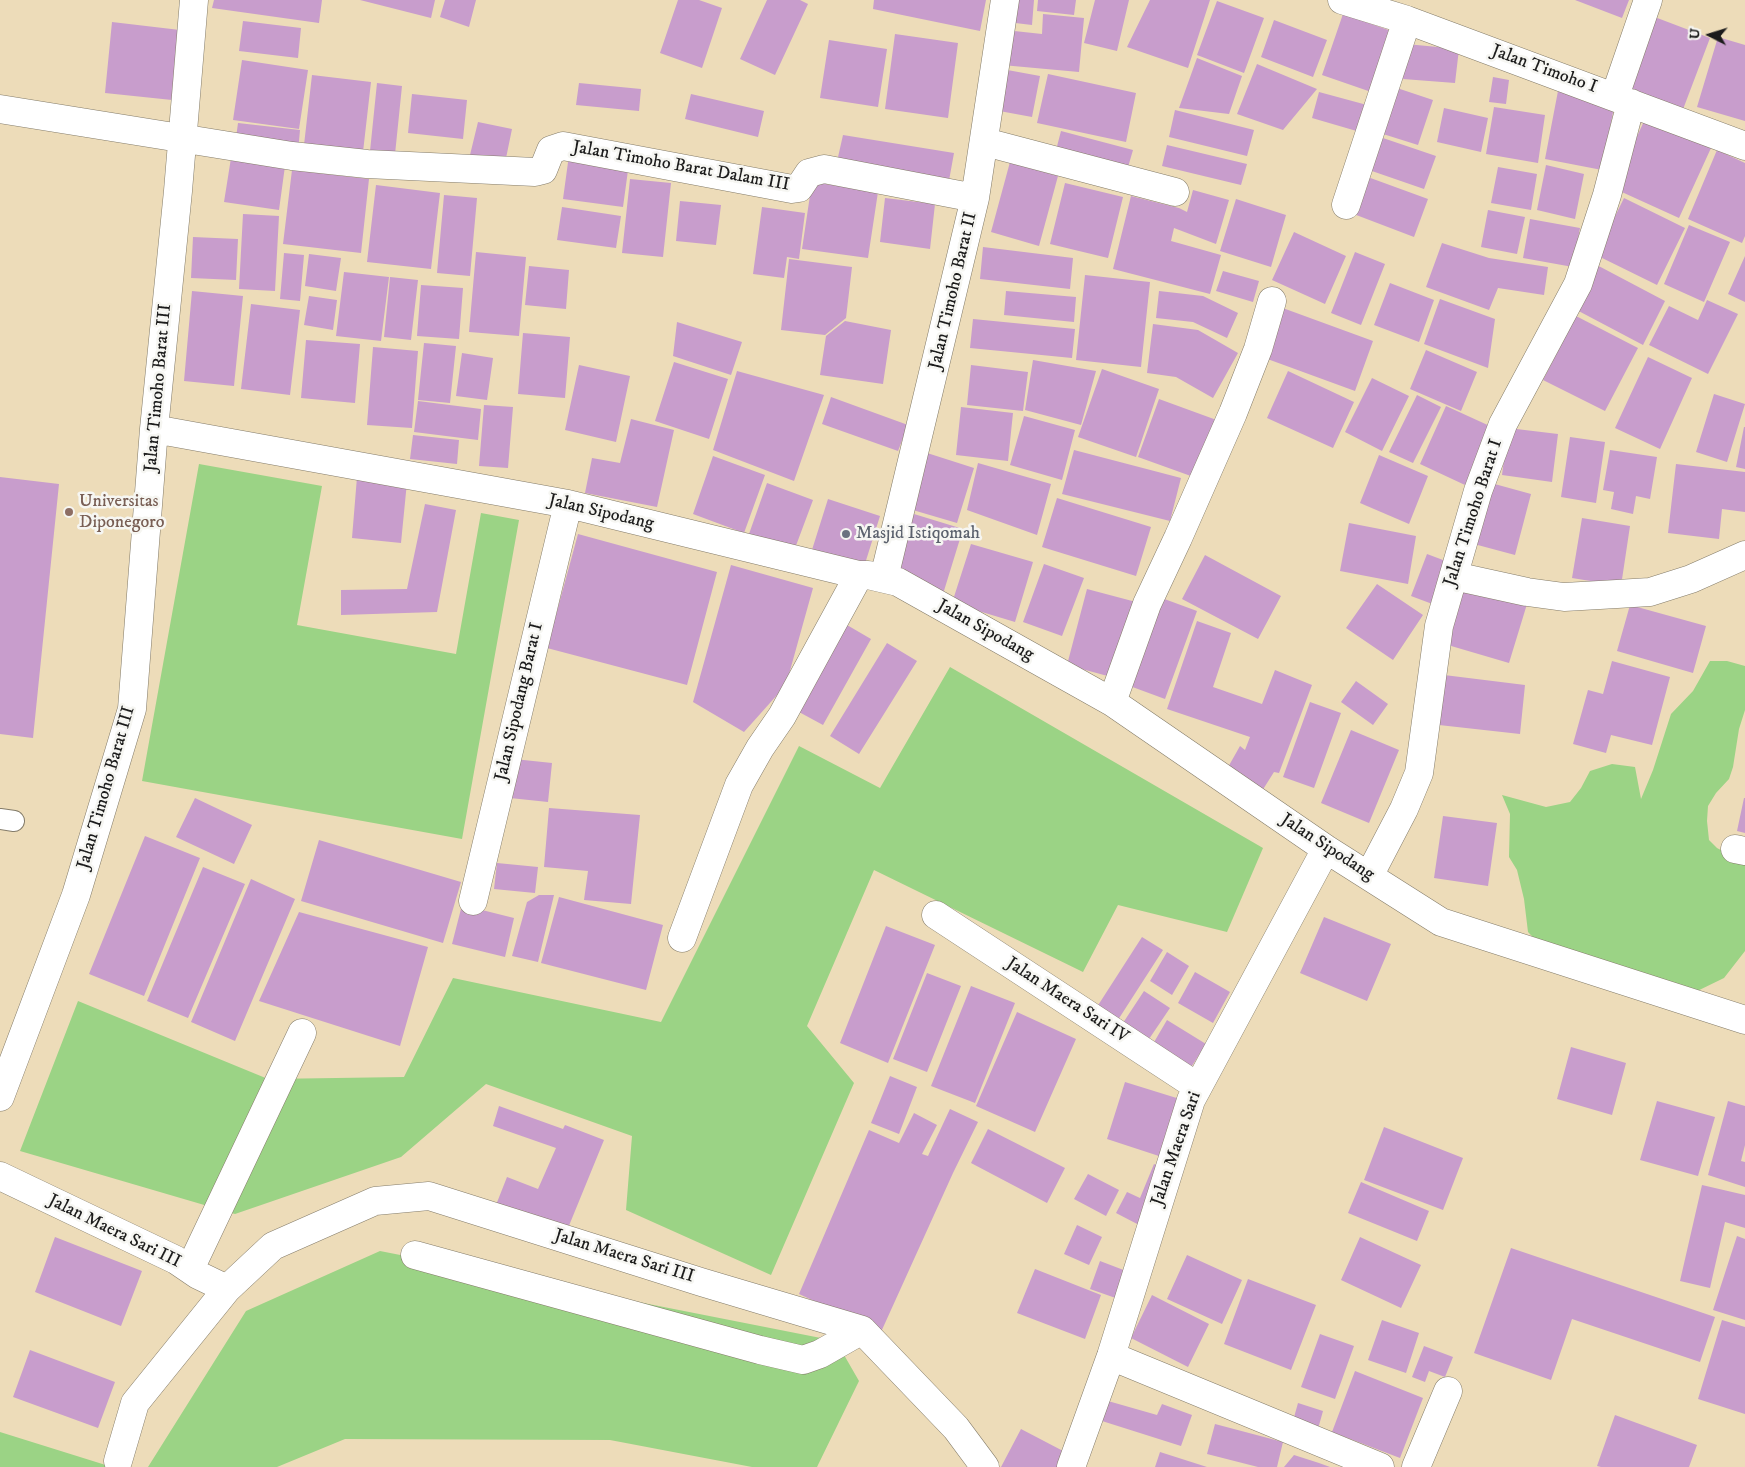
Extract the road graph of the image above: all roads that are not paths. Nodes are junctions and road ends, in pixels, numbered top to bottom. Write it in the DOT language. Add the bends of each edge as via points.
graph roads {
  1 [pos="194,0"];
  2 [pos="1005,0"];
  3 [pos="1342,0"];
  4 [pos="1648,0"];
  5 [pos="1407,20"];
  6 [pos="1623,100"];
  7 [pos="0,109"];
  8 [pos="182,137"];
  9 [pos="985,142"];
  10 [pos="1745,146"];
  11 [pos="1176,192"];
  12 [pos="975,198"];
  13 [pos="1346,205"];
  14 [pos="1272,302"];
  15 [pos="154,429"];
  16 [pos="568,504"];
  17 [pos="1745,555"];
  18 [pos="1454,576"];
  19 [pos="871,577"];
  20 [pos="1112,702"];
  21 [pos="1326,849"];
  22 [pos="1369,876"];
  23 [pos="473,901"];
  24 [pos="936,915"];
  25 [pos="682,938"];
  26 [pos="1745,1020"];
  27 [pos="302,1033"];
  28 [pos="1198,1087"];
  29 [pos="0,1097"];
  30 [pos="0,1176"];
  31 [pos="415,1255"];
  32 [pos="190,1269"];
  33 [pos="227,1288"];
  34 [pos="862,1330"];
  35 [pos="1111,1356"];
  36 [pos="1448,1391"];
  37 [pos="118,1461"];
  38 [pos="985,1467"];
  39 [pos="1071,1467"];
  40 [pos="1380,1467"];
  41 [pos="1416,1467"];
  1 -- 8 [label="street, Jalan Timoho Barat III"];
  2 -- 9 [label="street, Jalan Timoho Barat II"];
  3 -- 5 [label="street, Jalan Timoho I"];
  4 -- 6 [label="street, Jalan Timoho Barat I"];
  5 -- 6 [label="street, Jalan Timoho I"];
  5 -- 13 [label="street"];
  6 -- 10 [label="street, Jalan Timoho I"];
  6 -- 18 [label="street, Jalan Timoho Barat I" via="1607,194 1578,284 1503,424 1478,491"];
  7 -- 8 [label="street"];
  8 -- 12 [label="street, Jalan Timoho Barat Dalam III" via="292,156 366,164 535,172 543,170 552,150 563,146 792,189 799,188 809,173 824,169"];
  8 -- 15 [label="street, Jalan Timoho Barat III"];
  9 -- 11 [label="street"];
  9 -- 12 [label="street, Jalan Timoho Barat II"];
  12 -- 19 [label="street, Jalan Timoho Barat II"];
  14 -- 20 [label="street" via="1237,404 1146,604"];
  15 -- 16 [label="street, Jalan Sipodang"];
  15 -- 29 [label="street, Jalan Timoho Barat III" via="132,709 76,895"];
  16 -- 19 [label="street, Jalan Sipodang"];
  16 -- 23 [label="street, Jalan Sipodang Barat I"];
  17 -- 18 [label="street" via="1683,582 1650,592 1564,597"];
  18 -- 22 [label="street, Jalan Timoho Barat I" via="1439,626 1419,773"];
  19 -- 20 [label="street, Jalan Sipodang" via="898,582"];
  19 -- 25 [label="street, Jalan Timoho Barat II" via="739,785"];
  20 -- 21 [label="street, Jalan Sipodang"];
  21 -- 22 [label="street, Jalan Sipodang"];
  21 -- 28 [label="street, Jalan Maera Sari"];
  22 -- 26 [label="street, Jalan Sipodang" via="1441,922"];
  24 -- 28 [label="street, Jalan Maera Sari IV"];
  27 -- 32 [label="street"];
  28 -- 35 [label="street, Jalan Maera Sari" via="1191,1100"];
  30 -- 32 [label="street, Jalan Maera Sari III"];
  31 -- 34 [label="street" via="804,1360"];
  32 -- 33 [label="street, Jalan Maera Sari III"];
  33 -- 34 [label="street, Jalan Maera Sari III" via="273,1246 375,1201 429,1196"];
  33 -- 37 [label="street, Jalan Maera Sari III" via="135,1402"];
  34 -- 38 [label="street, Jalan Maera Sari III" via="956,1428"];
  35 -- 39 [label="street, Jalan Maera Sari"];
  35 -- 40 [label="street"];
  36 -- 41 [label="street"];
}
